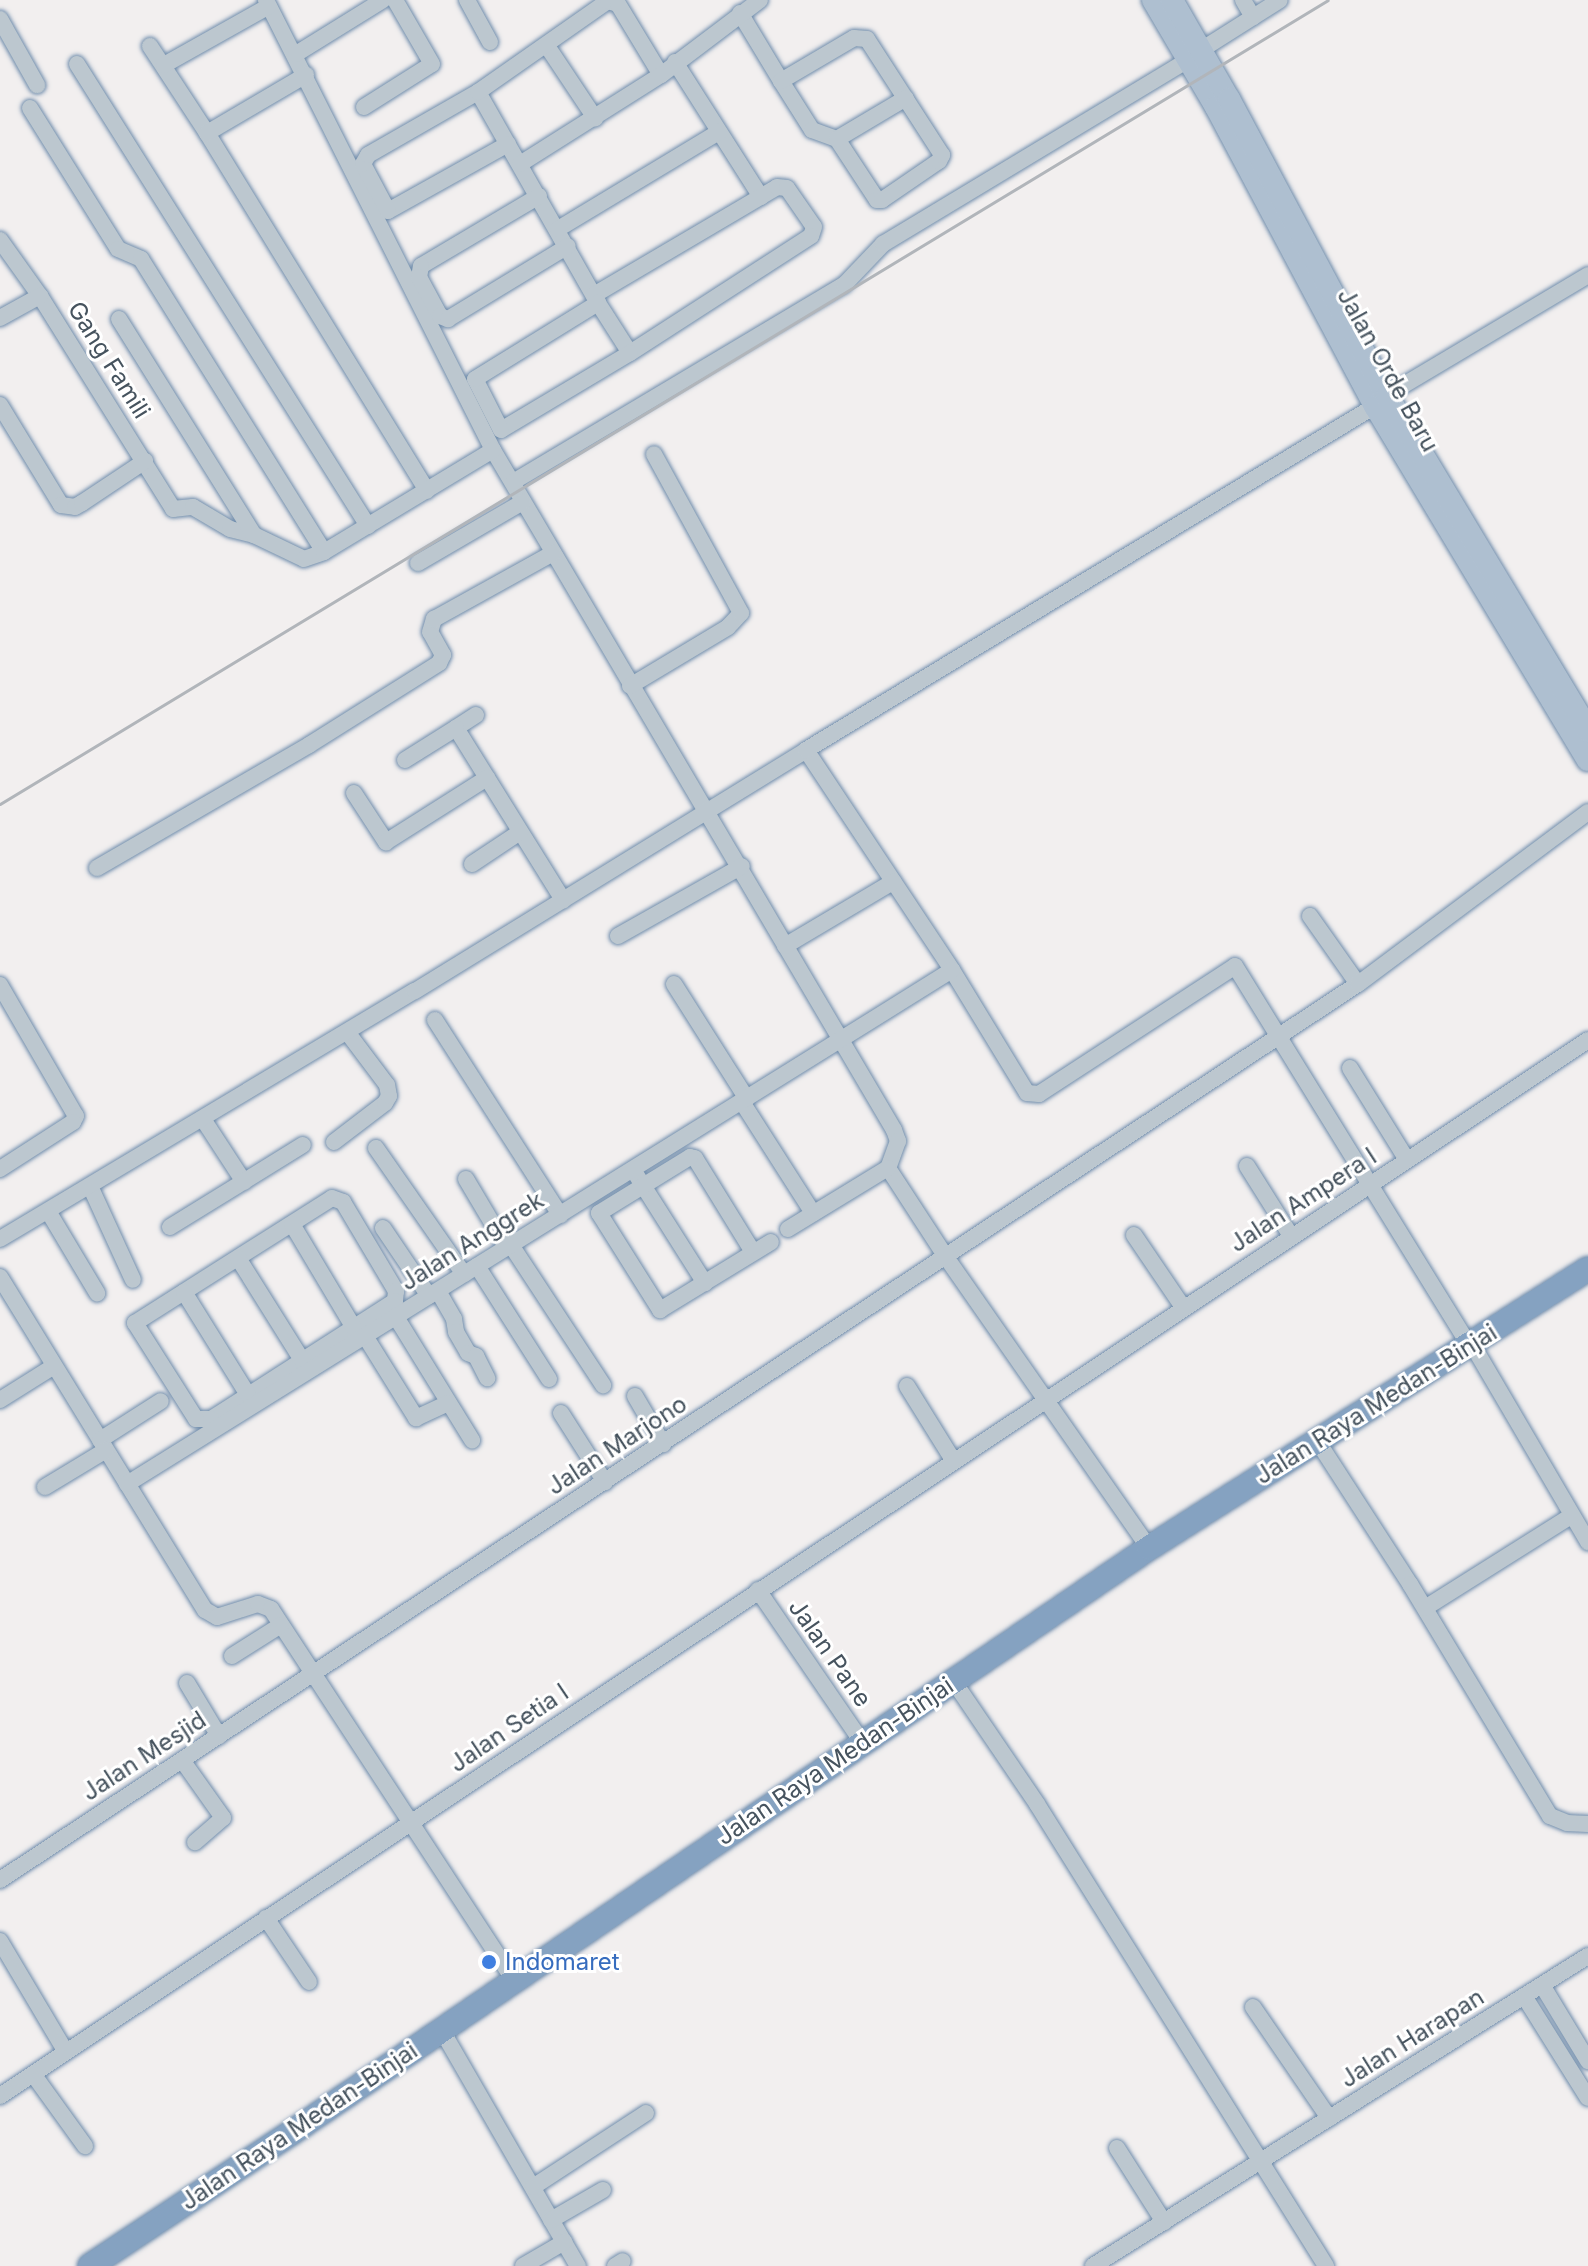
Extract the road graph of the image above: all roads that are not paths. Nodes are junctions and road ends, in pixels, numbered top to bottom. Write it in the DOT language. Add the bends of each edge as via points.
graph roads {
  1 [pos="383,0"];
  2 [pos="395,0"];
  3 [pos="467,0"];
  4 [pos="760,0"];
  5 [pos="1153,0"];
  6 [pos="1172,0"];
  7 [pos="1243,0"];
  8 [pos="1277,1"];
  9 [pos="268,3"];
  10 [pos="740,13"];
  11 [pos="1253,17"];
  12 [pos="0,19"];
  13 [pos="490,42"];
  14 [pos="150,46"];
  15 [pos="547,46"];
  16 [pos="296,54"];
  17 [pos="1195,55"];
  18 [pos="675,62"];
  19 [pos="77,64"];
  20 [pos="164,65"];
  21 [pos="306,75"];
  22 [pos="661,75"];
  23 [pos="781,81"];
  24 [pos="37,85"];
  25 [pos="478,92"];
  26 [pos="906,98"];
  27 [pos="364,107"];
  28 [pos="30,108"];
  29 [pos="595,118"];
  30 [pos="719,132"];
  31 [pos="207,133"];
  32 [pos="837,139"];
  33 [pos="508,144"];
  34 [pos="520,164"];
  35 [pos="539,196"];
  36 [pos="761,197"];
  37 [pos="558,229"];
  38 [pos="0,240"];
  39 [pos="568,246"];
  40 [pos="1588,275"];
  41 [pos="40,296"];
  42 [pos="596,299"];
  43 [pos="0,318"];
  44 [pos="119,319"];
  45 [pos="630,353"];
  46 [pos="1381,400"];
  47 [pos="0,405"];
  48 [pos="493,450"];
  49 [pos="654,454"];
  50 [pos="145,461"];
  51 [pos="513,482"];
  52 [pos="427,491"];
  53 [pos="523,502"];
  54 [pos="368,526"];
  55 [pos="254,535"];
  56 [pos="324,552"];
  57 [pos="553,553"];
  58 [pos="418,563"];
  59 [pos="630,686"];
  60 [pos="1554,690"];
  61 [pos="476,715"];
  62 [pos="456,728"];
  63 [pos="1588,730"];
  64 [pos="806,750"];
  65 [pos="405,760"];
  66 [pos="1588,760"];
  67 [pos="487,778"];
  68 [pos="354,793"];
  69 [pos="707,812"];
  70 [pos="1588,812"];
  71 [pos="520,832"];
  72 [pos="472,864"];
  73 [pos="742,866"];
  74 [pos="97,868"];
  75 [pos="893,882"];
  76 [pos="563,900"];
  77 [pos="1310,916"];
  78 [pos="618,936"];
  79 [pos="785,946"];
  80 [pos="952,970"];
  81 [pos="674,984"];
  82 [pos="1358,984"];
  83 [pos="0,985"];
  84 [pos="435,1020"];
  85 [pos="347,1032"];
  86 [pos="1281,1036"];
  87 [pos="842,1040"];
  88 [pos="1588,1040"];
  89 [pos="1350,1068"];
  90 [pos="744,1100"];
  91 [pos="203,1119"];
  92 [pos="334,1142"];
  93 [pos="303,1145"];
  94 [pos="376,1148"];
  95 [pos="1407,1160"];
  96 [pos="1247,1166"];
  97 [pos="888,1168"];
  98 [pos="0,1169"];
  99 [pos="637,1177"];
  100 [pos="466,1179"];
  101 [pos="244,1182"];
  102 [pos="1369,1185"];
  103 [pos="90,1186"];
  104 [pos="48,1211"];
  105 [pos="813,1213"];
  106 [pos="560,1215"];
  107 [pos="292,1224"];
  108 [pos="170,1227"];
  109 [pos="383,1228"];
  110 [pos="788,1229"];
  111 [pos="1134,1235"];
  112 [pos="1291,1236"];
  113 [pos="0,1239"];
  114 [pos="771,1242"];
  115 [pos="509,1247"];
  116 [pos="753,1252"];
  117 [pos="946,1257"];
  118 [pos="238,1258"];
  119 [pos="1588,1269"];
  120 [pos="471,1270"];
  121 [pos="0,1277"];
  122 [pos="133,1280"];
  123 [pos="1588,1282"];
  124 [pos="705,1283"];
  125 [pos="184,1292"];
  126 [pos="97,1293"];
  127 [pos="434,1294"];
  128 [pos="1183,1307"];
  129 [pos="396,1317"];
  130 [pos="360,1332"];
  131 [pos="1474,1351"];
  132 [pos="306,1365"];
  133 [pos="54,1366"];
  134 [pos="487,1378"];
  135 [pos="549,1379"];
  136 [pos="603,1385"];
  137 [pos="907,1386"];
  138 [pos="248,1395"];
  139 [pos="635,1396"];
  140 [pos="1044,1399"];
  141 [pos="0,1400"];
  142 [pos="161,1401"];
  143 [pos="448,1403"];
  144 [pos="561,1413"];
  145 [pos="472,1440"];
  146 [pos="663,1444"];
  147 [pos="103,1445"];
  148 [pos="1322,1448"];
  149 [pos="953,1460"];
  150 [pos="605,1482"];
  151 [pos="127,1484"];
  152 [pos="45,1487"];
  153 [pos="1571,1516"];
  154 [pos="1588,1542"];
  155 [pos="1149,1548"];
  156 [pos="758,1590"];
  157 [pos="1425,1608"];
  158 [pos="281,1625"];
  159 [pos="1021,1643"];
  160 [pos="232,1656"];
  161 [pos="315,1673"];
  162 [pos="187,1683"];
  163 [pos="961,1692"];
  164 [pos="219,1736"];
  165 [pos="862,1742"];
  166 [pos="182,1760"];
  167 [pos="412,1821"];
  168 [pos="1588,1824"];
  169 [pos="195,1842"];
  170 [pos="0,1880"];
  171 [pos="266,1918"];
  172 [pos="0,1941"];
  173 [pos="1588,1956"];
  174 [pos="513,1979"];
  175 [pos="309,1982"];
  176 [pos="1542,1985"];
  177 [pos="1524,1996"];
  178 [pos="1253,2007"];
  179 [pos="445,2034"];
  180 [pos="66,2052"];
  181 [pos="1588,2061"];
  182 [pos="33,2074"];
  183 [pos="0,2096"];
  184 [pos="1588,2098"];
  185 [pos="646,2113"];
  186 [pos="1329,2118"];
  187 [pos="85,2146"];
  188 [pos="1117,2148"];
  189 [pos="1261,2161"];
  190 [pos="533,2187"];
  191 [pos="603,2190"];
  192 [pos="551,2220"];
  193 [pos="1164,2222"];
  194 [pos="564,2242"];
  195 [pos="90,2266"];
  196 [pos="109,2266"];
  197 [pos="523,2266"];
  198 [pos="578,2266"];
  199 [pos="1093,2266"];
  200 [pos="1326,2266"];
  1 -- 16 [label="street"];
  2 -- 27 [label="street" via="432,64"];
  3 -- 13 [label="street"];
  4 -- 10 [label="street"];
  5 -- 17 [label="main road, Jalan Orde Baru"];
  6 -- 17 [label="main road, Jalan Orde Baru"];
  7 -- 11 [label="street"];
  8 -- 11 [label="street"];
  9 -- 16 [label="street"];
  9 -- 20 [label="street"];
  10 -- 18 [label="street"];
  10 -- 23 [label="street"];
  11 -- 17 [label="street"];
  12 -- 24 [label="street"];
  14 -- 20 [label="street"];
  15 -- 22 [label="street" via="613,1"];
  15 -- 25 [label="street"];
  15 -- 29 [label="street"];
  16 -- 21 [label="street"];
  17 -- 46 [label="main road, Jalan Orde Baru"];
  17 -- 51 [label="street" via="883,244 844,285"];
  18 -- 22 [label="street"];
  18 -- 30 [label="street"];
  19 -- 54 [label="street"];
  20 -- 31 [label="street"];
  21 -- 31 [label="street"];
  21 -- 48 [label="street"];
  22 -- 29 [label="street"];
  23 -- 26 [label="street" via="861,36"];
  23 -- 32 [label="street" via="812,130"];
  25 -- 33 [label="street"];
  25 -- 33 [label="street" via="364,159 385,207 394,209"];
  26 -- 32 [label="street"];
  26 -- 32 [label="street" via="942,155 882,200 873,196"];
  28 -- 56 [label="street" via="118,249 141,259"];
  29 -- 34 [label="street"];
  30 -- 36 [label="street"];
  30 -- 37 [label="street"];
  31 -- 52 [label="street"];
  33 -- 34 [label="street"];
  34 -- 35 [label="street"];
  35 -- 37 [label="street"];
  35 -- 39 [label="street" via="421,266 419,277 440,316 448,319"];
  36 -- 42 [label="street"];
  36 -- 45 [label="street" via="777,187 787,188 814,227 811,236"];
  37 -- 39 [label="street"];
  38 -- 41 [label="street, Gang Famili"];
  39 -- 42 [label="street"];
  40 -- 46 [label="street"];
  41 -- 43 [label="street"];
  41 -- 50 [label="street, Gang Famili"];
  42 -- 45 [label="street"];
  42 -- 45 [label="street" via="475,379 498,427 503,429"];
  44 -- 55 [label="street"];
  46 -- 60 [label="main road, Jalan Orde Baru"];
  46 -- 64 [label="street"];
  47 -- 50 [label="street" via="61,505 75,507"];
  48 -- 51 [label="street"];
  48 -- 52 [label="street"];
  49 -- 59 [label="street" via="741,613 728,627"];
  50 -- 55 [label="street, Gang Famili" via="173,509 193,507 230,529"];
  51 -- 53 [label="street"];
  52 -- 54 [label="street"];
  53 -- 57 [label="street"];
  53 -- 58 [label="street"];
  54 -- 56 [label="street"];
  55 -- 56 [label="street" via="304,559"];
  57 -- 59 [label="street"];
  57 -- 74 [label="street" via="434,619 429,628 443,655 439,663"];
  59 -- 69 [label="street"];
  60 -- 63 [label="main road, Jalan Orde Baru"];
  60 -- 66 [label="main road, Jalan Orde Baru"];
  61 -- 62 [label="street"];
  62 -- 65 [label="street"];
  62 -- 67 [label="street"];
  64 -- 69 [label="street"];
  64 -- 75 [label="street"];
  67 -- 68 [label="street" via="386,842"];
  67 -- 71 [label="street"];
  69 -- 73 [label="street"];
  69 -- 76 [label="street"];
  70 -- 82 [label="street, Jalan Marjono"];
  71 -- 72 [label="street"];
  71 -- 76 [label="street"];
  73 -- 78 [label="street"];
  73 -- 79 [label="street"];
  75 -- 79 [label="street"];
  75 -- 80 [label="street"];
  76 -- 85 [label="street"];
  77 -- 82 [label="street"];
  79 -- 87 [label="street"];
  80 -- 86 [label="street" via="1032,1095 1235,966"];
  80 -- 87 [label="street, Jalan Anggrek"];
  81 -- 90 [label="street"];
  82 -- 86 [label="street, Jalan Marjono"];
  83 -- 98 [label="street" via="76,1120"];
  84 -- 106 [label="street"];
  85 -- 91 [label="street"];
  85 -- 92 [label="street" via="387,1085 389,1096"];
  86 -- 102 [label="street"];
  86 -- 117 [label="street, Jalan Marjono"];
  87 -- 90 [label="street, Jalan Anggrek"];
  87 -- 97 [label="street" via="898,1141"];
  88 -- 95 [label="street, Jalan Ampera I"];
  89 -- 95 [label="street"];
  90 -- 99 [label="street, Jalan Anggrek"];
  90 -- 105 [label="street"];
  91 -- 101 [label="street"];
  91 -- 103 [label="street"];
  93 -- 101 [label="street"];
  94 -- 120 [label="street"];
  95 -- 102 [label="street, Jalan Ampera I"];
  96 -- 112 [label="street"];
  97 -- 105 [label="street"];
  97 -- 117 [label="street"];
  99 -- 106 [label="street, Jalan Anggrek"];
  99 -- 116 [label="street" via="695,1158"];
  99 -- 124 [label="street"];
  99 -- 124 [label="street" via="599,1213 657,1307 663,1309"];
  100 -- 115 [label="street"];
  101 -- 108 [label="street"];
  102 -- 112 [label="street, Jalan Ampera I"];
  102 -- 131 [label="street"];
  103 -- 104 [label="street"];
  103 -- 122 [label="street"];
  104 -- 113 [label="street"];
  104 -- 126 [label="street"];
  105 -- 110 [label="street"];
  106 -- 115 [label="street, Jalan Anggrek"];
  107 -- 118 [label="street"];
  107 -- 130 [label="street"];
  107 -- 130 [label="street" via="332,1198 343,1202 397,1297"];
  109 -- 127 [label="street"];
  111 -- 128 [label="street"];
  112 -- 128 [label="street, Jalan Ampera I"];
  114 -- 116 [label="street"];
  115 -- 120 [label="street, Jalan Anggrek"];
  115 -- 136 [label="street"];
  116 -- 124 [label="street"];
  117 -- 140 [label="street"];
  117 -- 146 [label="street, Jalan Marjono"];
  118 -- 125 [label="street"];
  118 -- 132 [label="street"];
  119 -- 131 [label="highway, Jalan Raya Medan-Binjai"];
  120 -- 127 [label="street, Jalan Anggrek"];
  120 -- 135 [label="street"];
  121 -- 133 [label="street"];
  123 -- 131 [label="highway, Jalan Raya Medan-Binjai"];
  125 -- 138 [label="street"];
  125 -- 138 [label="street" via="136,1322 136,1327 196,1419 211,1419"];
  127 -- 129 [label="street, Jalan Anggrek"];
  127 -- 134 [label="street"];
  128 -- 140 [label="street, Jalan Ampera I"];
  129 -- 130 [label="street, Jalan Anggrek"];
  129 -- 143 [label="street"];
  130 -- 132 [label="street, Jalan Anggrek"];
  130 -- 143 [label="street" via="416,1418"];
  131 -- 148 [label="highway, Jalan Raya Medan-Binjai"];
  131 -- 153 [label="street"];
  131 -- 155 [label="highway, Jalan Raya Medan-Binjai" via="1371,1404"];
  132 -- 138 [label="street"];
  132 -- 151 [label="street, Jalan Anggrek"];
  133 -- 141 [label="street"];
  133 -- 147 [label="street"];
  137 -- 149 [label="street"];
  139 -- 146 [label="street"];
  140 -- 149 [label="street, Jalan Setia I"];
  140 -- 155 [label="street"];
  142 -- 147 [label="street"];
  143 -- 145 [label="street"];
  144 -- 150 [label="street"];
  146 -- 150 [label="street, Jalan Marjono"];
  147 -- 151 [label="street"];
  147 -- 152 [label="street"];
  148 -- 157 [label="street"];
  148 -- 159 [label="highway, Jalan Raya Medan-Binjai"];
  149 -- 156 [label="street, Jalan Setia I"];
  150 -- 161 [label="street, Jalan Marjono"];
  151 -- 158 [label="street" via="205,1610 217,1617 264,1605"];
  153 -- 154 [label="street"];
  153 -- 157 [label="street"];
  155 -- 159 [label="highway, Jalan Raya Medan-Binjai"];
  156 -- 165 [label="street, Jalan Pane"];
  156 -- 167 [label="street, Jalan Setia I"];
  157 -- 168 [label="street" via="1550,1816"];
  158 -- 160 [label="street"];
  158 -- 161 [label="street"];
  159 -- 163 [label="highway, Jalan Raya Medan-Binjai"];
  159 -- 165 [label="highway, Jalan Raya Medan-Binjai"];
  161 -- 164 [label="street, Jalan Mesjid"];
  161 -- 167 [label="street"];
  162 -- 164 [label="street"];
  163 -- 179 [label="highway, Jalan Raya Medan-Binjai"];
  163 -- 189 [label="street"];
  164 -- 166 [label="street, Jalan Mesjid"];
  165 -- 174 [label="highway, Jalan Raya Medan-Binjai"];
  166 -- 169 [label="street" via="223,1818"];
  166 -- 170 [label="street, Jalan Mesjid"];
  167 -- 171 [label="street, Jalan Setia I"];
  167 -- 174 [label="street"];
  171 -- 175 [label="street"];
  171 -- 180 [label="street, Jalan Setia I"];
  172 -- 180 [label="street"];
  173 -- 176 [label="street, Jalan Harapan"];
  174 -- 179 [label="highway, Jalan Raya Medan-Binjai"];
  176 -- 177 [label="street, Jalan Harapan"];
  176 -- 181 [label="street"];
  177 -- 184 [label="street"];
  177 -- 186 [label="street, Jalan Harapan"];
  178 -- 186 [label="street"];
  179 -- 190 [label="street"];
  179 -- 195 [label="highway, Jalan Raya Medan-Binjai"];
  179 -- 196 [label="highway, Jalan Raya Medan-Binjai" via="276,2160"];
  180 -- 182 [label="street, Jalan Setia I"];
  182 -- 183 [label="street, Jalan Setia I"];
  182 -- 187 [label="street"];
  185 -- 190 [label="street"];
  186 -- 189 [label="street, Jalan Harapan"];
  188 -- 193 [label="street"];
  189 -- 193 [label="street, Jalan Harapan"];
  189 -- 200 [label="street"];
  190 -- 192 [label="street"];
  191 -- 192 [label="street"];
  192 -- 194 [label="street"];
  193 -- 199 [label="street, Jalan Harapan"];
  194 -- 197 [label="street"];
  194 -- 198 [label="street"];
}
